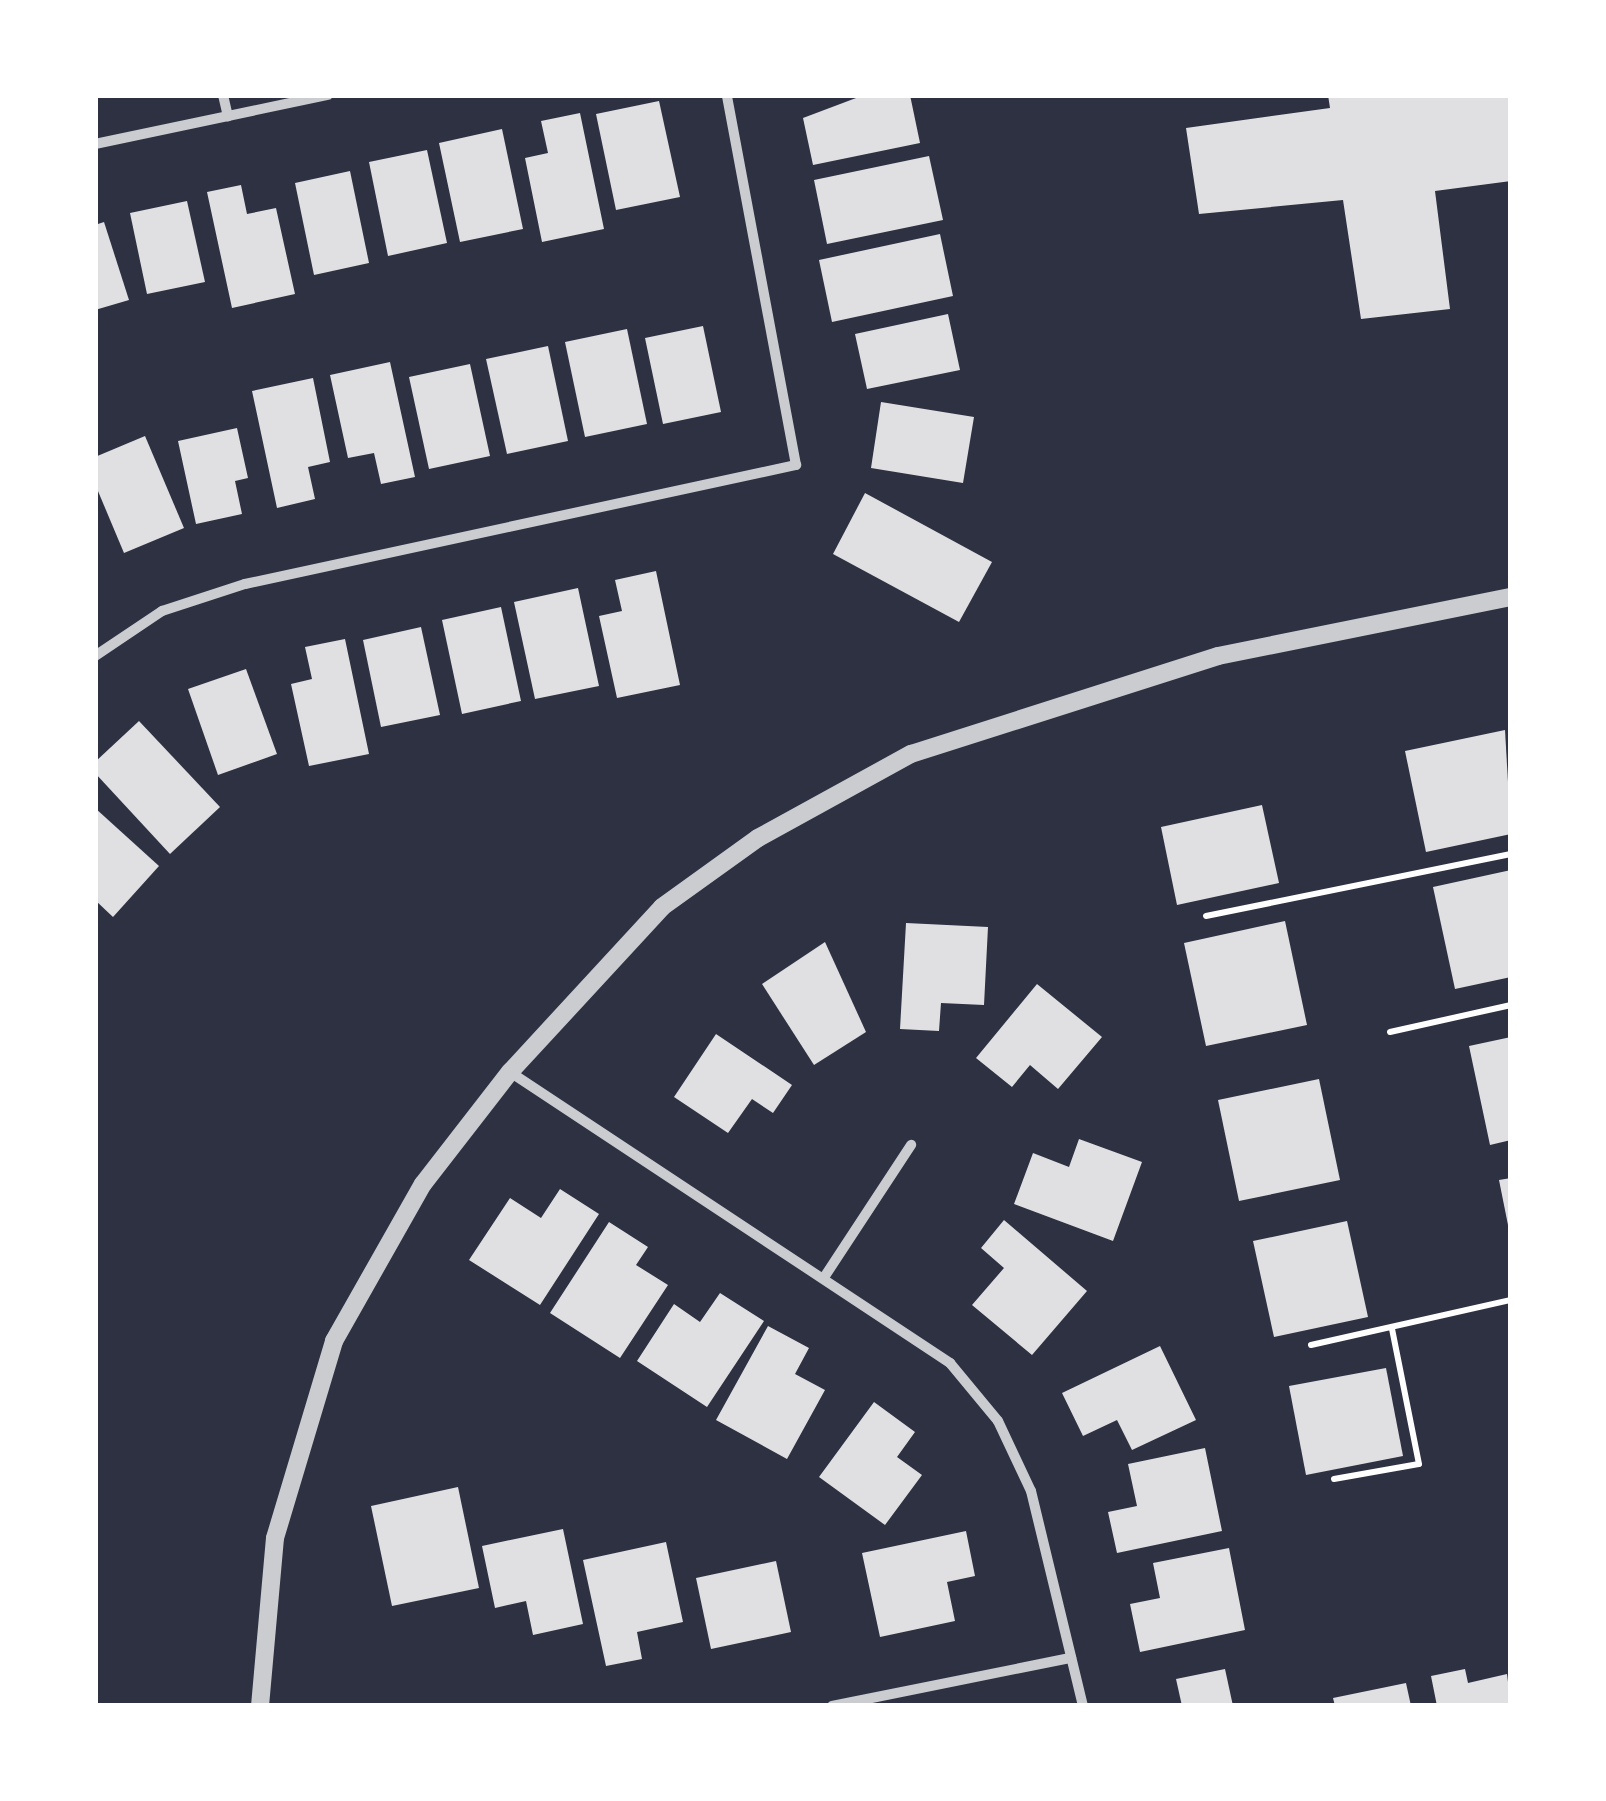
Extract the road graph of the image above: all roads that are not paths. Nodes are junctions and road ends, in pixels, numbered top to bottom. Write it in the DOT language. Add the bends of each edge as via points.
graph roads {
  1 [pos="224,95"];
  2 [pos="328,95"];
  3 [pos="727,95"];
  4 [pos="228,116"];
  5 [pos="95,144"];
  6 [pos="1511,597"];
  7 [pos="95,656"];
  8 [pos="510,1072"];
  9 [pos="911,1145"];
  10 [pos="825,1276"];
  11 [pos="1071,1658"];
  12 [pos="260,1706"];
  13 [pos="832,1706"];
  14 [pos="1083,1706"];
  1 -- 4 [label="street"];
  2 -- 4 [label="street"];
  3 -- 7 [label="street" via="796,464 245,584 162,610"];
  4 -- 5 [label="street"];
  6 -- 8 [label="street" via="1218,656 911,754 758,838 662,906"];
  8 -- 10 [label="street"];
  8 -- 12 [label="street" via="422,1184 334,1341 275,1538"];
  9 -- 10 [label="street"];
  10 -- 11 [label="street" via="950,1364 998,1421 1031,1491"];
  11 -- 13 [label="street"];
  11 -- 14 [label="street"];
}
